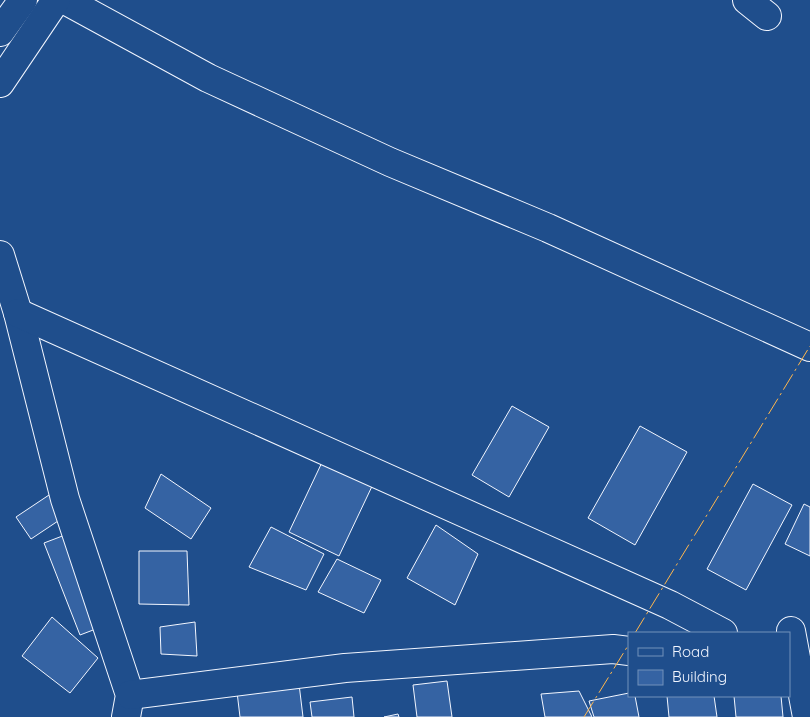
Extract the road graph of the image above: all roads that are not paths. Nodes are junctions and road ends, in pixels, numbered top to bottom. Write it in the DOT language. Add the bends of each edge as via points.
graph roads {
  1 [pos="23,0"];
  2 [pos="56,0"];
  3 [pos="65,0"];
  4 [pos="0,32"];
  5 [pos="0,83"];
  6 [pos="0,255"];
  7 [pos="18,313"];
  8 [pos="810,348"];
  9 [pos="793,630"];
  10 [pos="721,632"];
  11 [pos="628,651"];
  12 [pos="128,706"];
  13 [pos="806,717"];
  1 -- 4 [label="street"];
  2 -- 5 [label="street"];
  3 -- 8 [label="street" via="208,78"];
  6 -- 7 [label="street"];
  7 -- 10 [label="street" via="670,605"];
  7 -- 12 [label="street" via="66,499"];
  9 -- 13 [label="street"];
  11 -- 12 [label="street" via="613,649 345,668"];
}
